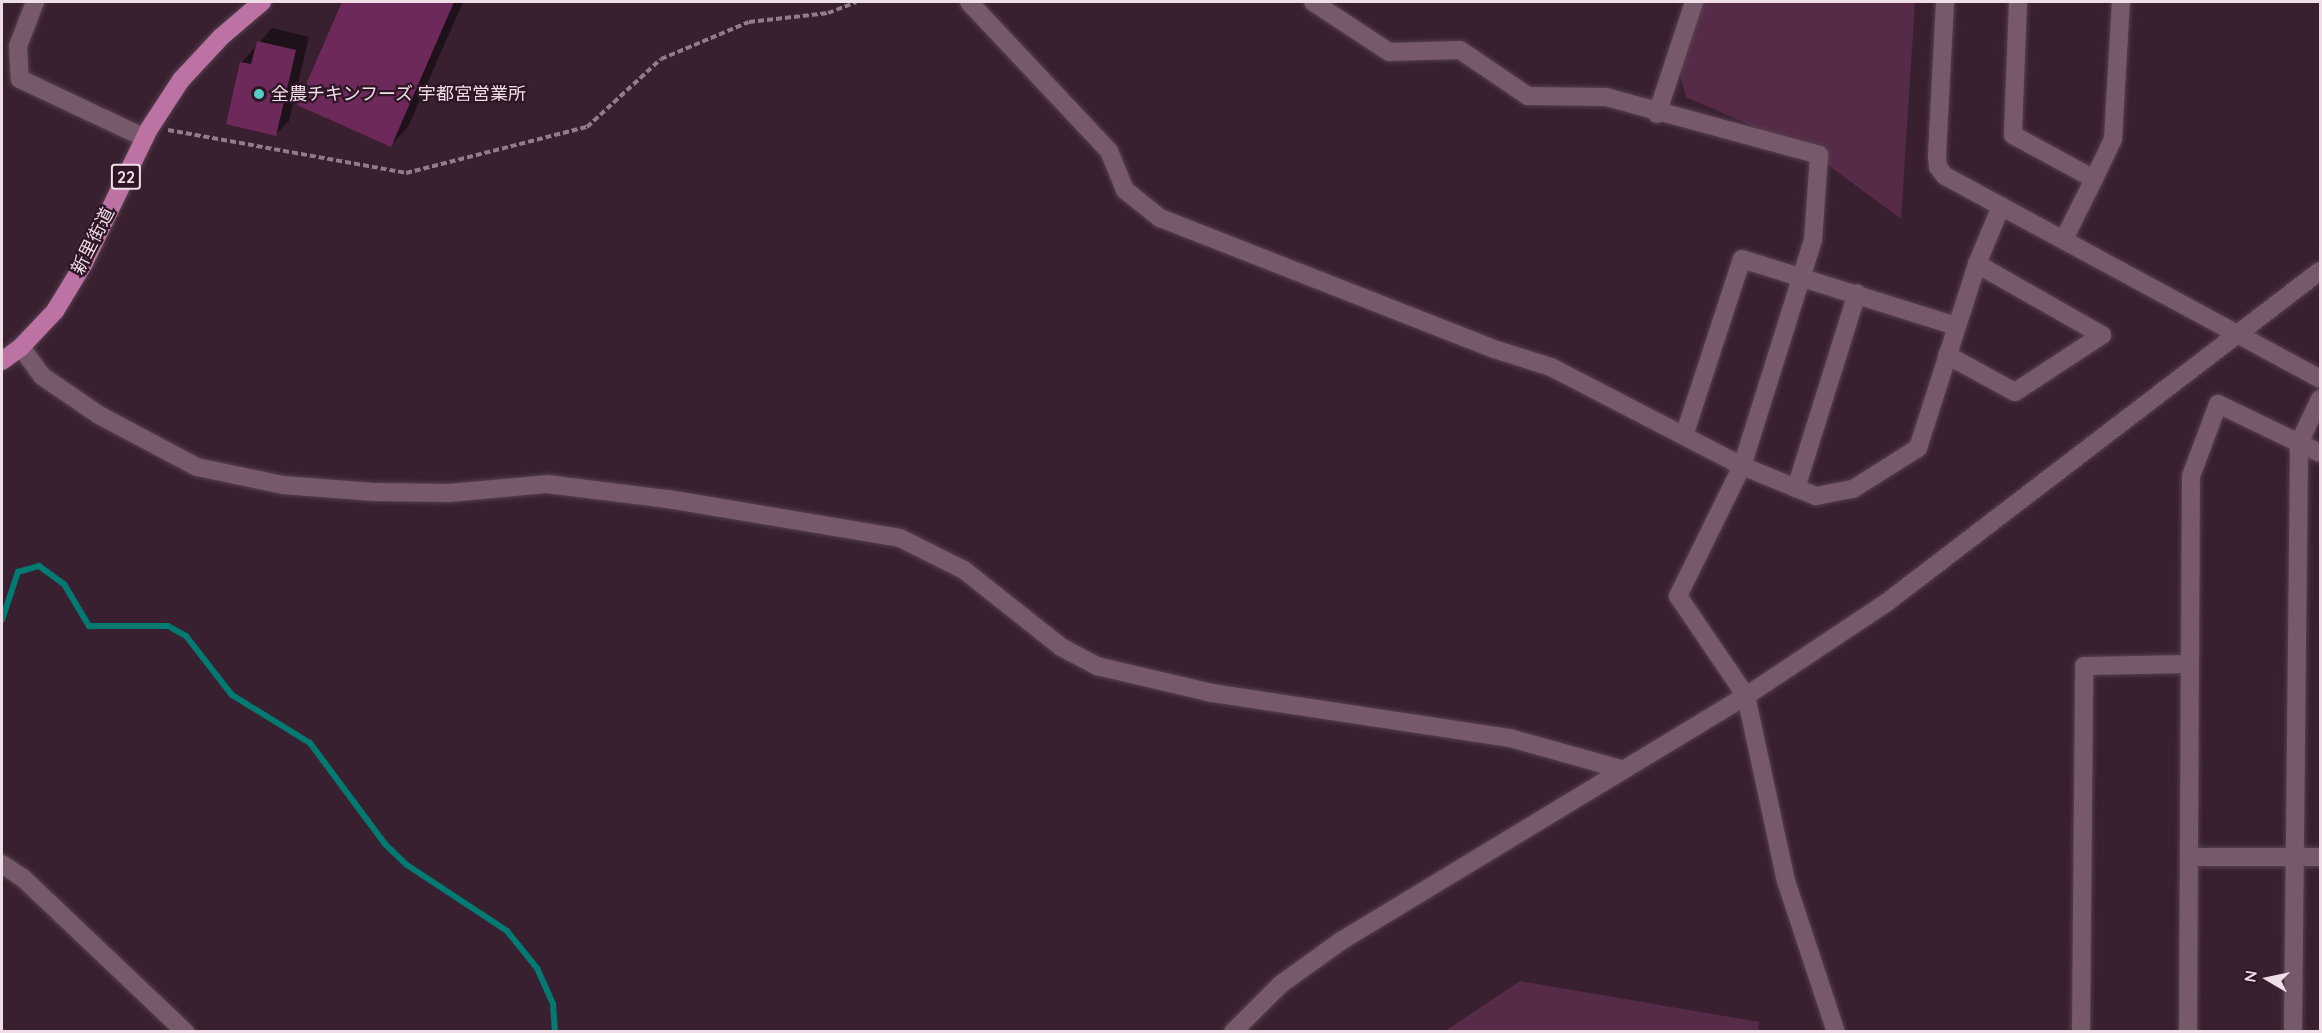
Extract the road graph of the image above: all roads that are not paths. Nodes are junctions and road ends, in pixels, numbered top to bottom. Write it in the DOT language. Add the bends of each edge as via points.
graph roads {
  1 [pos="35,2"];
  2 [pos="262,2"];
  3 [pos="969,2"];
  4 [pos="1313,2"];
  5 [pos="1694,2"];
  6 [pos="1945,2"];
  7 [pos="2018,2"];
  8 [pos="2121,2"];
  9 [pos="1657,114"];
  10 [pos="147,133"];
  11 [pos="2094,179"];
  12 [pos="2001,206"];
  13 [pos="2064,239"];
  14 [pos="1977,264"];
  15 [pos="2320,271"];
  16 [pos="1802,275"];
  17 [pos="1857,293"];
  18 [pos="1956,326"];
  19 [pos="2239,334"];
  20 [pos="21,347"];
  21 [pos="1947,356"];
  22 [pos="2,361"];
  23 [pos="2320,379"];
  24 [pos="2320,399"];
  25 [pos="1684,436"];
  26 [pos="2299,443"];
  27 [pos="2320,453"];
  28 [pos="1742,465"];
  29 [pos="1796,489"];
  30 [pos="2190,663"];
  31 [pos="1746,696"];
  32 [pos="1621,769"];
  33 [pos="2189,857"];
  34 [pos="2295,857"];
  35 [pos="2320,857"];
  36 [pos="2,864"];
  37 [pos="185,1032"];
  38 [pos="1233,1032"];
  39 [pos="1836,1032"];
  40 [pos="2081,1032"];
  41 [pos="2188,1032"];
  42 [pos="2294,1032"];
  1 -- 10 [label="street" via="18,46 20,79"];
  2 -- 10 [label="main road, 新里街道 / 22" via="221,37 182,80"];
  3 -- 25 [label="street" via="1109,151 1125,190 1160,218 1494,349 1551,367"];
  4 -- 9 [label="street" via="1389,52 1460,50 1528,96 1606,98"];
  5 -- 9 [label="street"];
  6 -- 12 [label="street" via="1938,167 1945,176"];
  7 -- 11 [label="street" via="2013,135"];
  8 -- 11 [label="street" via="2113,139"];
  9 -- 16 [label="street" via="1819,155 1813,240"];
  10 -- 20 [label="main road, 新里街道 / 22" via="83,265 55,311"];
  11 -- 13 [label="street"];
  12 -- 13 [label="street"];
  12 -- 14 [label="street"];
  13 -- 19 [label="street"];
  14 -- 18 [label="street"];
  14 -- 21 [label="street" via="2102,334 2015,392"];
  15 -- 19 [label="street"];
  16 -- 17 [label="street"];
  16 -- 25 [label="street" via="1742,259"];
  16 -- 28 [label="street"];
  17 -- 18 [label="street"];
  17 -- 29 [label="street"];
  18 -- 21 [label="street"];
  19 -- 23 [label="street"];
  19 -- 31 [label="street" via="1886,603"];
  20 -- 22 [label="main road, 新里街道 / 22"];
  20 -- 32 [label="street" via="42,376 99,415 196,467 283,485 374,492 449,492 547,484 668,499 900,538 964,570 1061,647 1097,666 1212,693 1510,738"];
  21 -- 29 [label="street" via="1918,448 1853,489 1816,496"];
  24 -- 26 [label="street"];
  25 -- 28 [label="street"];
  26 -- 27 [label="street"];
  26 -- 30 [label="street" via="2218,404 2191,476"];
  26 -- 34 [label="street"];
  28 -- 29 [label="street"];
  28 -- 31 [label="street" via="1678,596"];
  30 -- 33 [label="street"];
  30 -- 40 [label="street" via="2084,666"];
  31 -- 32 [label="street"];
  31 -- 39 [label="street" via="1786,881"];
  32 -- 38 [label="street" via="1341,941 1281,984"];
  33 -- 34 [label="street"];
  33 -- 41 [label="street"];
  34 -- 35 [label="street"];
  34 -- 42 [label="street"];
  36 -- 37 [label="street" via="23,878"];
}
